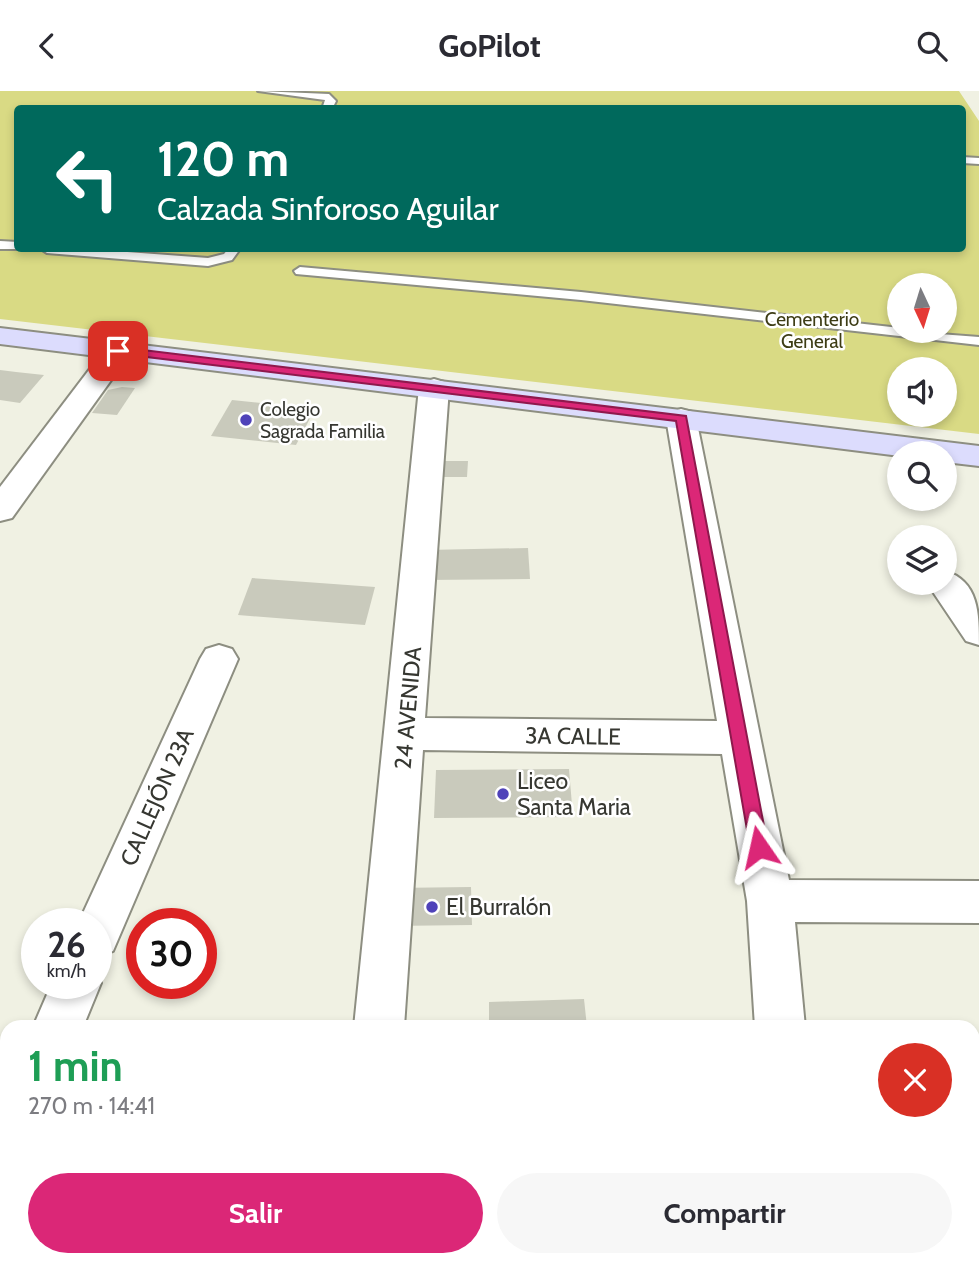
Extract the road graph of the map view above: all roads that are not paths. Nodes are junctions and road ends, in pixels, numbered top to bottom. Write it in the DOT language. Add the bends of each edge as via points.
graph roads {
  1 [pos="263,91"];
  2 [pos="329,105"];
  3 [pos="84,252"];
  4 [pos="232,252"];
  5 [pos="300,271"];
  6 [pos="0,337"];
  7 [pos="979,341"];
  8 [pos="0,353"];
  9 [pos="112,359"];
  10 [pos="434,396"];
  11 [pos="682,427"];
  12 [pos="979,456"];
  13 [pos="887,460"];
  14 [pos="957,470"];
  15 [pos="979,473"];
  16 [pos="0,510"];
  17 [pos="954,595"];
  18 [pos="979,631"];
  19 [pos="219,659"];
  20 [pos="407,734"];
  21 [pos="738,738"];
  22 [pos="770,901"];
  23 [pos="979,902"];
  24 [pos="108,908"];
  25 [pos="69,999"];
  26 [pos="61,1020"];
  27 [pos="380,1020"];
  28 [pos="779,1020"];
  1 -- 2 [label="lane" via="329,97"];
  3 -- 4 [label="lane" via="208,262"];
  5 -- 7 [label="lane" via="595,297"];
  6 -- 9 [label="main road"];
  8 -- 9 [label="main road"];
  9 -- 10 [label="main road"];
  9 -- 16 [label="street"];
  10 -- 11 [label="main road"];
  10 -- 20 [label="street, 24 AVENIDA"];
  11 -- 12 [label="main road"];
  11 -- 13 [label="main road"];
  11 -- 21 [label="street"];
  14 -- 15 [label="main road"];
  17 -- 18 [label="street"];
  19 -- 24 [label="street, CALLEJÓN 23A"];
  20 -- 21 [label="street, 3A CALLE"];
  20 -- 27 [label="street, 24 AVENIDA"];
  21 -- 22 [label="street"];
  22 -- 23 [label="street"];
  22 -- 28 [label="street"];
  25 -- 26 [label="street"];
}
